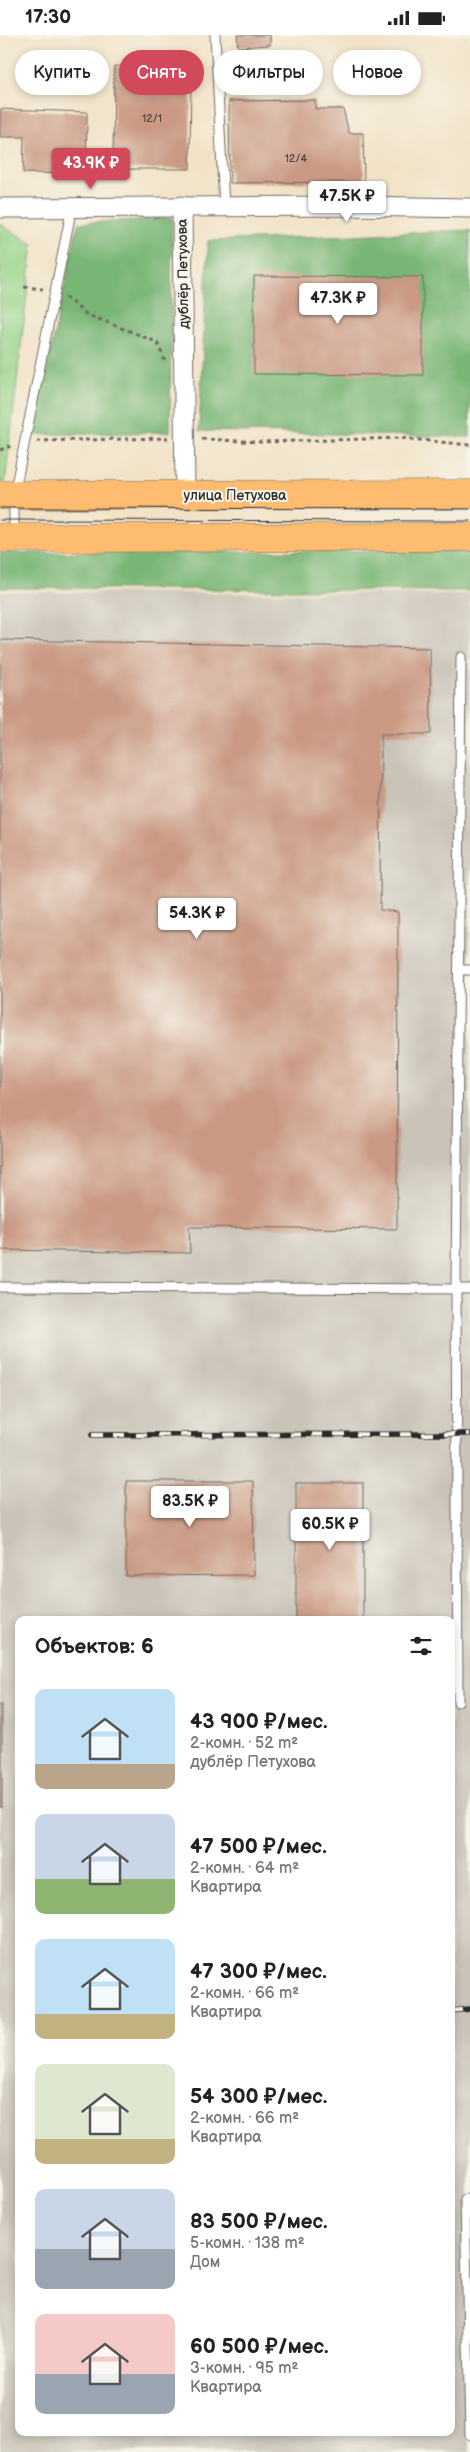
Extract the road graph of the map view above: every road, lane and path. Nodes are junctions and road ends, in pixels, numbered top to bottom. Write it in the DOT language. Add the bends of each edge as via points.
graph roads {
  1 [pos="216,35"];
  2 [pos="72,207"];
  3 [pos="182,207"];
  4 [pos="224,207"];
  5 [pos="0,208"];
  6 [pos="470,208"];
  7 [pos="24,287"];
  8 [pos="56,290"];
  9 [pos="168,367"];
  10 [pos="185,438"];
  11 [pos="25,441"];
  12 [pos="470,445"];
  13 [pos="0,450"];
  14 [pos="470,494"];
  15 [pos="7,495"];
  16 [pos="185,495"];
  17 [pos="7,537"];
  18 [pos="470,537"];
  19 [pos="461,657"];
  20 [pos="459,970"];
  21 [pos="470,970"];
  22 [pos="0,1287"];
  23 [pos="456,1289"];
  24 [pos="470,1289"];
  25 [pos="458,1702"];
  26 [pos="470,2199"];
  27 [pos="470,2435"];
  1 -- 4 [label="lane"];
  2 -- 3 [label="street, дублёр Петухова"];
  2 -- 5 [label="street, дублёр Петухова"];
  2 -- 8 [label="lane"];
  3 -- 4 [label="street"];
  3 -- 10 [label="street, дублёр Петухова"];
  4 -- 6 [label="street"];
  7 -- 8 [label="path"];
  8 -- 9 [label="path" via="86,314 157,342"];
  8 -- 11 [label="lane"];
  10 -- 11 [label="path"];
  10 -- 12 [label="path" via="261,442 400,438"];
  10 -- 16 [label="street, дублёр Петухова"];
  11 -- 13 [label="path"];
  11 -- 15 [label="lane"];
  14 -- 16 [label="highway, улица Петухова"];
  15 -- 16 [label="highway, улица Петухова"];
  15 -- 17 [label="lane"];
  17 -- 18 [label="highway"];
  19 -- 20 [label="lane"];
  20 -- 21 [label="lane"];
  20 -- 23 [label="lane"];
  22 -- 23 [label="lane"];
  23 -- 24 [label="lane"];
  23 -- 25 [label="lane"];
  26 -- 27 [label="lane" via="464,2199"];
}
